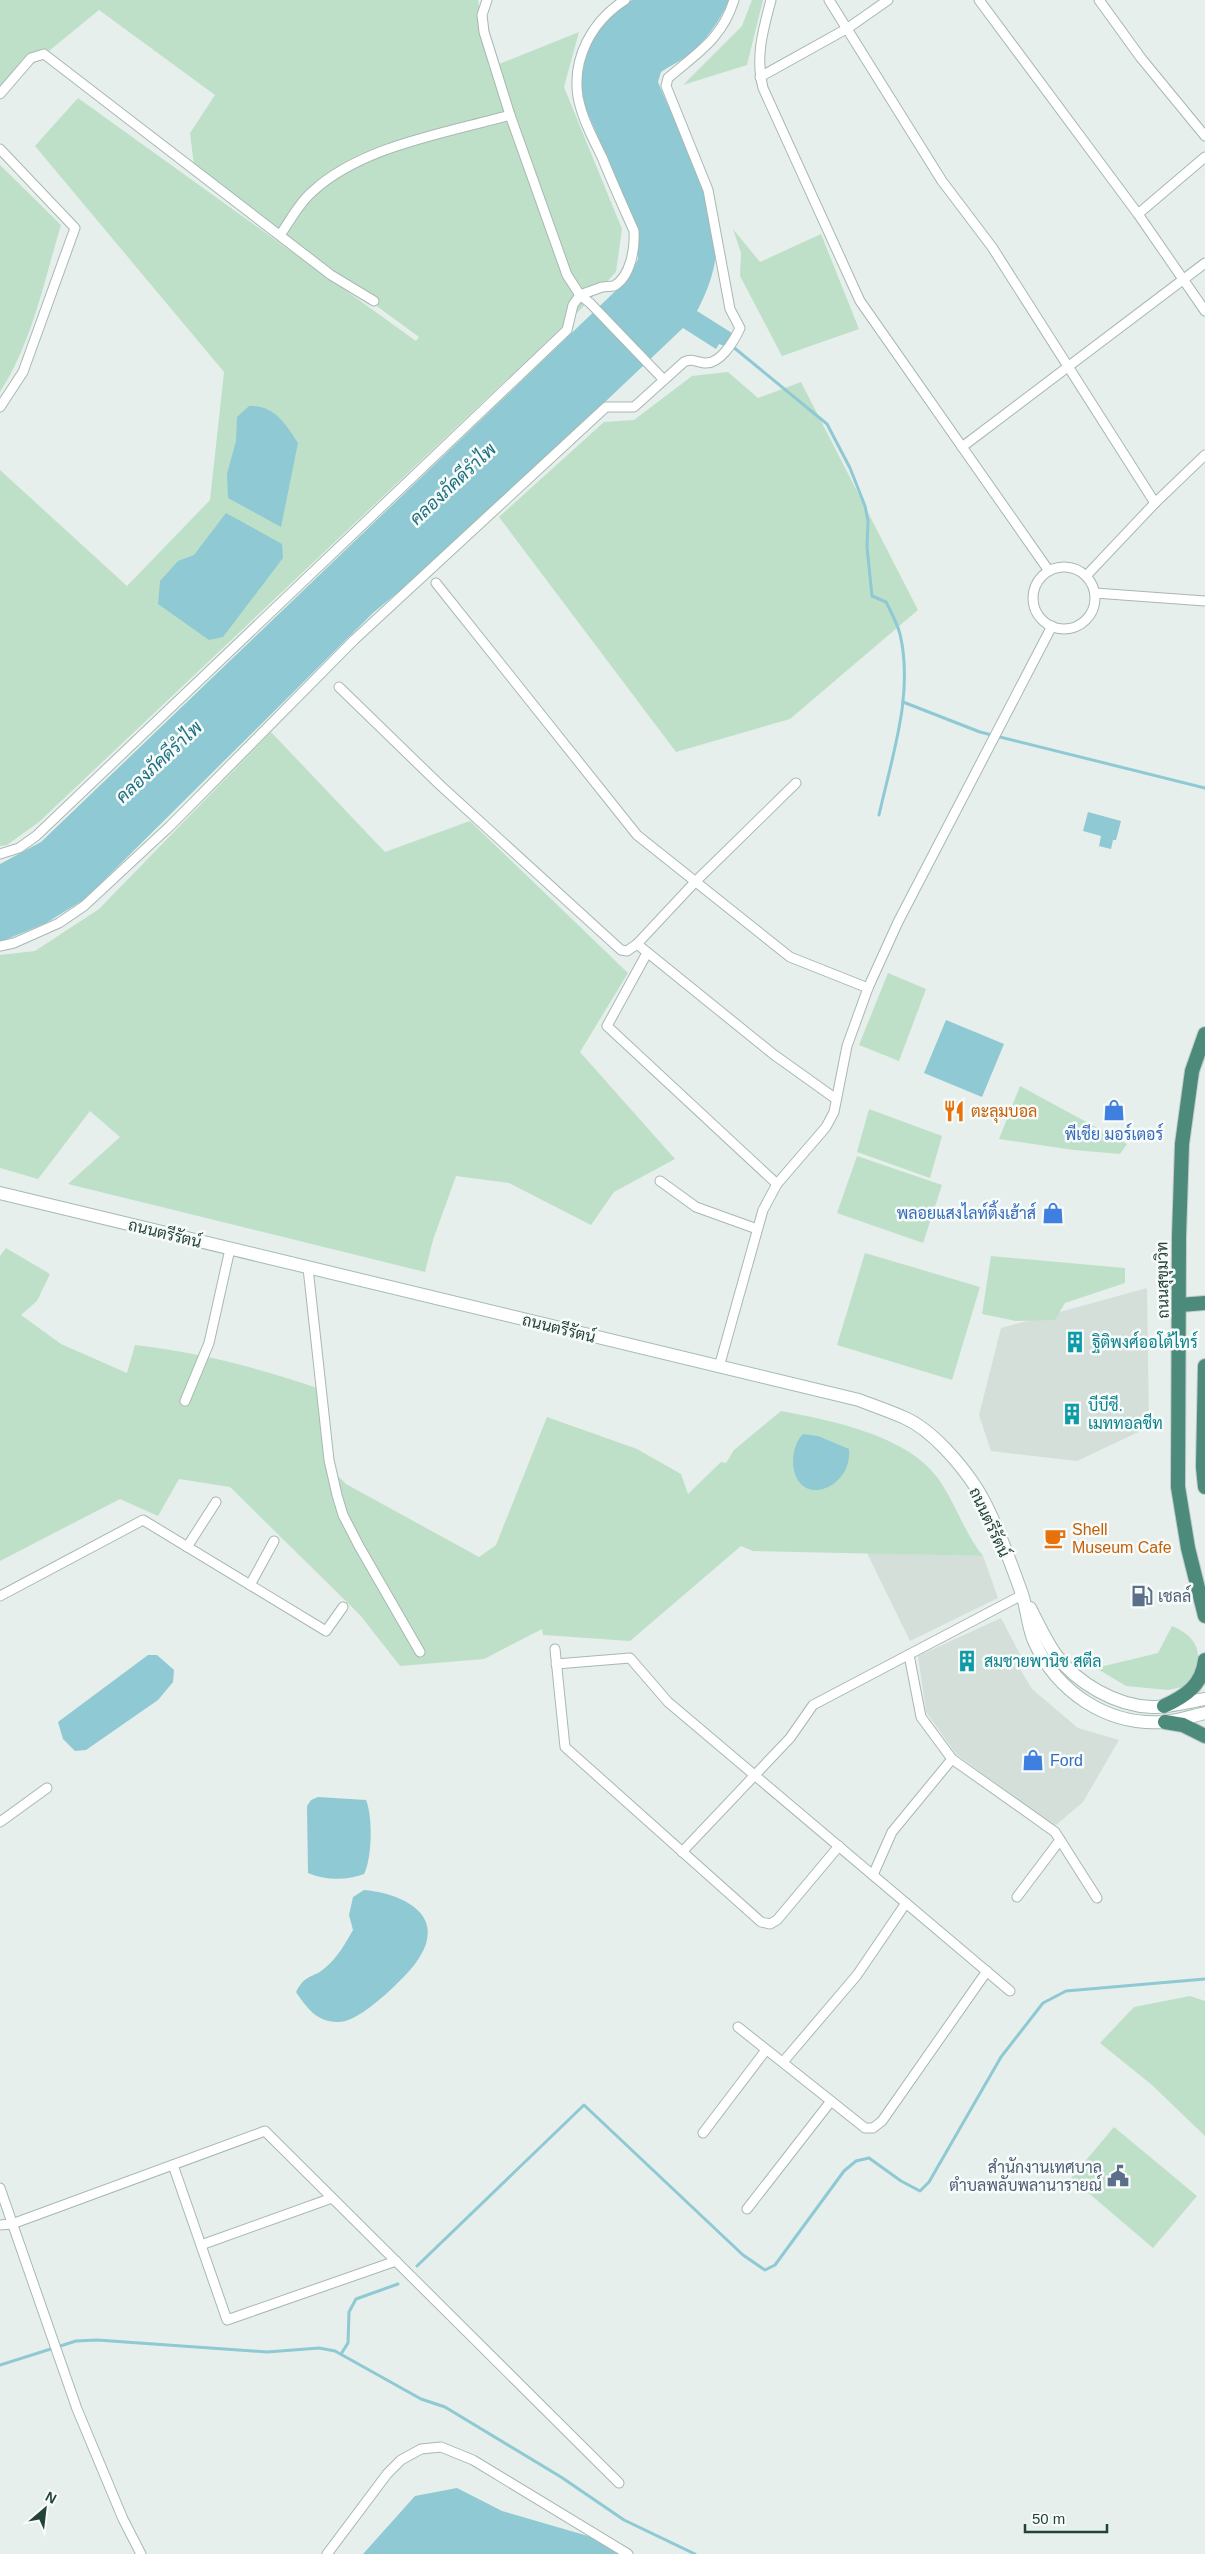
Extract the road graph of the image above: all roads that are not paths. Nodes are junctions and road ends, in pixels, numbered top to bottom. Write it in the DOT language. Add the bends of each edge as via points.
graph roads {
  1 [pos="487,0"];
  2 [pos="624,0"];
  3 [pos="734,0"];
  4 [pos="771,0"];
  5 [pos="828,0"];
  6 [pos="888,0"];
  7 [pos="979,0"];
  8 [pos="1099,0"];
  9 [pos="848,28"];
  10 [pos="760,77"];
  11 [pos="0,94"];
  12 [pos="510,115"];
  13 [pos="1205,136"];
  14 [pos="0,149"];
  15 [pos="1205,158"];
  16 [pos="1138,214"];
  17 [pos="280,235"];
  18 [pos="1205,263"];
  19 [pos="1183,281"];
  20 [pos="580,295"];
  21 [pos="374,301"];
  22 [pos="1205,311"];
  23 [pos="1067,366"];
  24 [pos="663,379"];
  25 [pos="0,406"];
  26 [pos="962,447"];
  27 [pos="1205,455"];
  28 [pos="1155,503"];
  29 [pos="1049,571"];
  30 [pos="1086,576"];
  31 [pos="436,583"];
  32 [pos="1095,593"];
  33 [pos="1205,601"];
  34 [pos="1052,626"];
  35 [pos="339,688"];
  36 [pos="796,783"];
  37 [pos="0,854"];
  38 [pos="696,882"];
  39 [pos="637,944"];
  40 [pos="0,946"];
  41 [pos="647,953"];
  42 [pos="868,988"];
  43 [pos="1205,1034"];
  44 [pos="836,1099"];
  45 [pos="660,1181"];
  46 [pos="777,1184"];
  47 [pos="0,1194"];
  48 [pos="758,1229"];
  49 [pos="230,1249"];
  50 [pos="308,1268"];
  51 [pos="1205,1303"];
  52 [pos="1180,1305"];
  53 [pos="719,1366"];
  54 [pos="1205,1366"];
  55 [pos="185,1401"];
  56 [pos="1204,1442"];
  57 [pos="1205,1487"];
  58 [pos="216,1502"];
  59 [pos="274,1541"];
  60 [pos="187,1547"];
  61 [pos="250,1585"];
  62 [pos="1022,1595"];
  63 [pos="0,1596"];
  64 [pos="342,1607"];
  65 [pos="1205,1616"];
  66 [pos="555,1649"];
  67 [pos="420,1652"];
  68 [pos="909,1654"];
  69 [pos="1205,1660"];
  70 [pos="556,1664"];
  71 [pos="1205,1699"];
  72 [pos="1164,1706"];
  73 [pos="1205,1713"];
  74 [pos="1165,1722"];
  75 [pos="1205,1736"];
  76 [pos="952,1759"];
  77 [pos="754,1775"];
  78 [pos="47,1788"];
  79 [pos="0,1822"];
  80 [pos="1060,1840"];
  81 [pos="839,1846"];
  82 [pos="682,1852"];
  83 [pos="873,1875"];
  84 [pos="1017,1897"];
  85 [pos="1097,1898"];
  86 [pos="906,1903"];
  87 [pos="986,1971"];
  88 [pos="1010,1991"];
  89 [pos="738,2027"];
  90 [pos="766,2050"];
  91 [pos="783,2062"];
  92 [pos="831,2101"];
  93 [pos="702,2133"];
  94 [pos="173,2165"];
  95 [pos="0,2188"];
  96 [pos="332,2198"];
  97 [pos="747,2209"];
  98 [pos="12,2224"];
  99 [pos="0,2225"];
  100 [pos="201,2245"];
  101 [pos="396,2262"];
  102 [pos="620,2484"];
  103 [pos="141,2554"];
  104 [pos="327,2554"];
  105 [pos="628,2554"];
  1 -- 12 [label="street" via="482,15 484,32"];
  2 -- 20 [label="street" via="602,18 586,43 577,76 578,98 634,231 635,247 617,284"];
  3 -- 24 [label="street" via="713,41 668,78 666,86 708,190 730,309 740,328 718,360 705,364 688,360"];
  4 -- 10 [label="street" via="759,48"];
  5 -- 9 [label="street"];
  6 -- 9 [label="street"];
  7 -- 16 [label="street"];
  8 -- 13 [label="street" via="1141,58"];
  9 -- 10 [label="street"];
  9 -- 23 [label="street" via="942,181 992,247"];
  10 -- 26 [label="street" via="860,301"];
  11 -- 17 [label="street" via="31,58 44,54"];
  12 -- 17 [label="street" via="375,153 340,169 310,193"];
  12 -- 20 [label="street" via="567,275"];
  14 -- 25 [label="street" via="75,228 22,372"];
  15 -- 16 [label="street"];
  16 -- 19 [label="street"];
  17 -- 21 [label="street" via="331,275"];
  18 -- 19 [label="street"];
  19 -- 22 [label="street"];
  19 -- 23 [label="street"];
  20 -- 24 [label="street"];
  20 -- 37 [label="street" via="573,305 568,328 560,336 36,836 19,848"];
  23 -- 26 [label="street"];
  23 -- 28 [label="street"];
  24 -- 40 [label="street" via="634,407 606,407 354,640 170,826 84,906 59,923"];
  26 -- 29 [label="street"];
  27 -- 28 [label="street"];
  28 -- 30 [label="street"];
  29 -- 30 [label="street" via="1071,568"];
  29 -- 34 [label="street" via="1040,578 1033,601 1042,619"];
  30 -- 32 [label="street"];
  31 -- 38 [label="street" via="637,835"];
  32 -- 33 [label="street"];
  32 -- 34 [label="street" via="1094,606 1081,624 1072,628"];
  34 -- 42 [label="street" via="898,922"];
  35 -- 39 [label="street" via="611,944 624,951"];
  36 -- 38 [label="street"];
  38 -- 39 [label="street"];
  38 -- 42 [label="street" via="790,957"];
  39 -- 41 [label="street"];
  41 -- 44 [label="street" via="773,1054"];
  41 -- 46 [label="street" via="607,1026"];
  42 -- 44 [label="street" via="847,1046"];
  43 -- 52 [label="highway, ถนนสุขุมวิท" via="1192,1071 1182,1144"];
  44 -- 46 [label="street" via="826,1127"];
  45 -- 48 [label="street" via="696,1207"];
  46 -- 48 [label="street" via="763,1210"];
  47 -- 49 [label="main road, ถนนตรีรัตน์"];
  48 -- 53 [label="street"];
  49 -- 50 [label="main road, ถนนตรีรัตน์"];
  49 -- 55 [label="street" via="209,1343"];
  50 -- 53 [label="main road, ถนนตรีรัตน์"];
  50 -- 67 [label="street" via="329,1460 343,1515"];
  51 -- 52 [label="highway"];
  52 -- 65 [label="highway, ถนนสุขุมวิท" via="1178,1487 1188,1548"];
  53 -- 62 [label="main road, ถนนตรีรัตน์" via="859,1400 906,1418 939,1442 977,1489"];
  54 -- 56 [label="highway"];
  56 -- 57 [label="highway"];
  58 -- 60 [label="street"];
  59 -- 61 [label="street"];
  60 -- 61 [label="street"];
  60 -- 63 [label="street" via="143,1520"];
  61 -- 64 [label="street" via="326,1631"];
  62 -- 68 [label="street"];
  62 -- 72 [label="main road, ถนนตรีรัตน์" via="1056,1655 1088,1684 1128,1703"];
  62 -- 74 [label="main road, ถนนตรีรัตน์" via="1033,1639 1045,1661 1081,1700 1125,1719"];
  66 -- 70 [label="street"];
  68 -- 76 [label="street" via="922,1717"];
  68 -- 77 [label="street" via="813,1705 790,1738"];
  69 -- 72 [label="highway" via="1198,1682 1182,1698"];
  70 -- 77 [label="street" via="630,1658 668,1702"];
  70 -- 82 [label="street" via="565,1747"];
  71 -- 72 [label="main road, ถนนตรีรัตน์"];
  73 -- 74 [label="main road, ถนนตรีรัตน์"];
  74 -- 75 [label="highway" via="1183,1725"];
  76 -- 80 [label="street" via="1055,1832"];
  76 -- 83 [label="street" via="892,1832"];
  77 -- 81 [label="street"];
  77 -- 82 [label="street"];
  78 -- 79 [label="street"];
  80 -- 84 [label="street"];
  80 -- 85 [label="street"];
  81 -- 82 [label="street" via="770,1924 761,1922"];
  81 -- 83 [label="street"];
  83 -- 86 [label="street"];
  86 -- 87 [label="street"];
  86 -- 91 [label="street" via="857,1975"];
  87 -- 88 [label="street"];
  87 -- 92 [label="street" via="882,2121 873,2128 865,2128"];
  89 -- 90 [label="street"];
  90 -- 91 [label="street"];
  90 -- 93 [label="street"];
  91 -- 92 [label="street"];
  92 -- 97 [label="street"];
  94 -- 96 [label="street" via="265,2131"];
  94 -- 98 [label="street"];
  94 -- 100 [label="street"];
  95 -- 98 [label="street"];
  96 -- 100 [label="street"];
  96 -- 101 [label="street"];
  98 -- 99 [label="street"];
  98 -- 103 [label="street" via="77,2409"];
  100 -- 101 [label="street" via="227,2320"];
  101 -- 102 [label="street"];
  104 -- 105 [label="street" via="401,2460 421,2449 441,2447 473,2460"];
}
